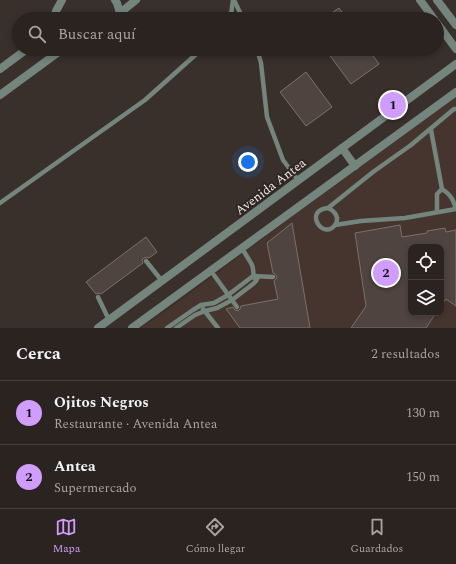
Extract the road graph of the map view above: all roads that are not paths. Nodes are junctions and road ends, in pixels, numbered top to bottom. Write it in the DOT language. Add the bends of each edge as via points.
graph roads {
  1 [pos="62,0"];
  2 [pos="115,0"];
  3 [pos="136,0"];
  4 [pos="234,0"];
  5 [pos="420,0"];
  6 [pos="437,0"];
  7 [pos="56,12"];
  8 [pos="118,12"];
  9 [pos="122,12"];
  10 [pos="232,12"];
  11 [pos="240,12"];
  12 [pos="429,12"];
  13 [pos="456,25"];
  14 [pos="444,33"];
  15 [pos="456,49"];
  16 [pos="18,56"];
  17 [pos="53,56"];
  18 [pos="194,56"];
  19 [pos="259,56"];
  20 [pos="456,64"];
  21 [pos="0,69"];
  22 [pos="456,92"];
  23 [pos="0,96"];
  24 [pos="456,109"];
  25 [pos="431,130"];
  26 [pos="342,148"];
  27 [pos="355,166"];
  28 [pos="298,180"];
  29 [pos="442,188"];
  30 [pos="0,203"];
  31 [pos="328,208"];
  32 [pos="437,212"];
  33 [pos="335,225"];
  34 [pos="242,248"];
  35 [pos="146,260"];
  36 [pos="211,271"];
  37 [pos="274,277"];
  38 [pos="256,278"];
  39 [pos="162,281"];
  40 [pos="228,295"];
  41 [pos="98,296"];
  42 [pos="232,300"];
  43 [pos="201,306"];
  44 [pos="237,307"];
  45 [pos="205,311"];
  46 [pos="110,320"];
  47 [pos="98,328"];
  48 [pos="132,328"];
  49 [pos="167,328"];
  50 [pos="176,328"];
  51 [pos="218,328"];
  1 -- 7 [label="street"];
  2 -- 8 [label="street"];
  3 -- 9 [label="street"];
  4 -- 10 [label="lane"];
  4 -- 11 [label="lane"];
  5 -- 12 [label="street"];
  6 -- 13 [label="street"];
  14 -- 15 [label="street"];
  16 -- 21 [label="street"];
  17 -- 23 [label="street"];
  18 -- 30 [label="lane" via="145,100"];
  19 -- 28 [label="lane" via="267,117 283,160"];
  20 -- 26 [label="street, Avenida Antea"];
  22 -- 27 [label="street"];
  24 -- 25 [label="lane"];
  25 -- 29 [label="lane"];
  25 -- 31 [label="lane"];
  26 -- 27 [label="street"];
  26 -- 28 [label="street, Avenida Antea"];
  27 -- 34 [label="street"];
  28 -- 39 [label="street, Avenida Antea"];
  29 -- 32 [label="lane" via="437,194"];
  29 -- 32 [label="lane" via="453,199 456,209"];
  31 -- 33 [label="lane" via="337,216"];
  31 -- 33 [label="lane" via="323,208 317,214 317,223 323,229"];
  32 -- 33 [label="lane"];
  34 -- 36 [label="street"];
  34 -- 38 [label="lane"];
  35 -- 39 [label="lane"];
  36 -- 40 [label="lane"];
  36 -- 48 [label="street"];
  37 -- 38 [label="lane"];
  38 -- 40 [label="lane"];
  38 -- 42 [label="lane"];
  39 -- 46 [label="street, Avenida Antea"];
  40 -- 42 [label="lane"];
  40 -- 43 [label="lane"];
  41 -- 46 [label="lane"];
  42 -- 44 [label="lane"];
  42 -- 45 [label="lane"];
  43 -- 45 [label="lane"];
  43 -- 49 [label="lane"];
  45 -- 50 [label="lane"];
  45 -- 51 [label="lane"];
  46 -- 47 [label="street, Avenida Antea"];
}
